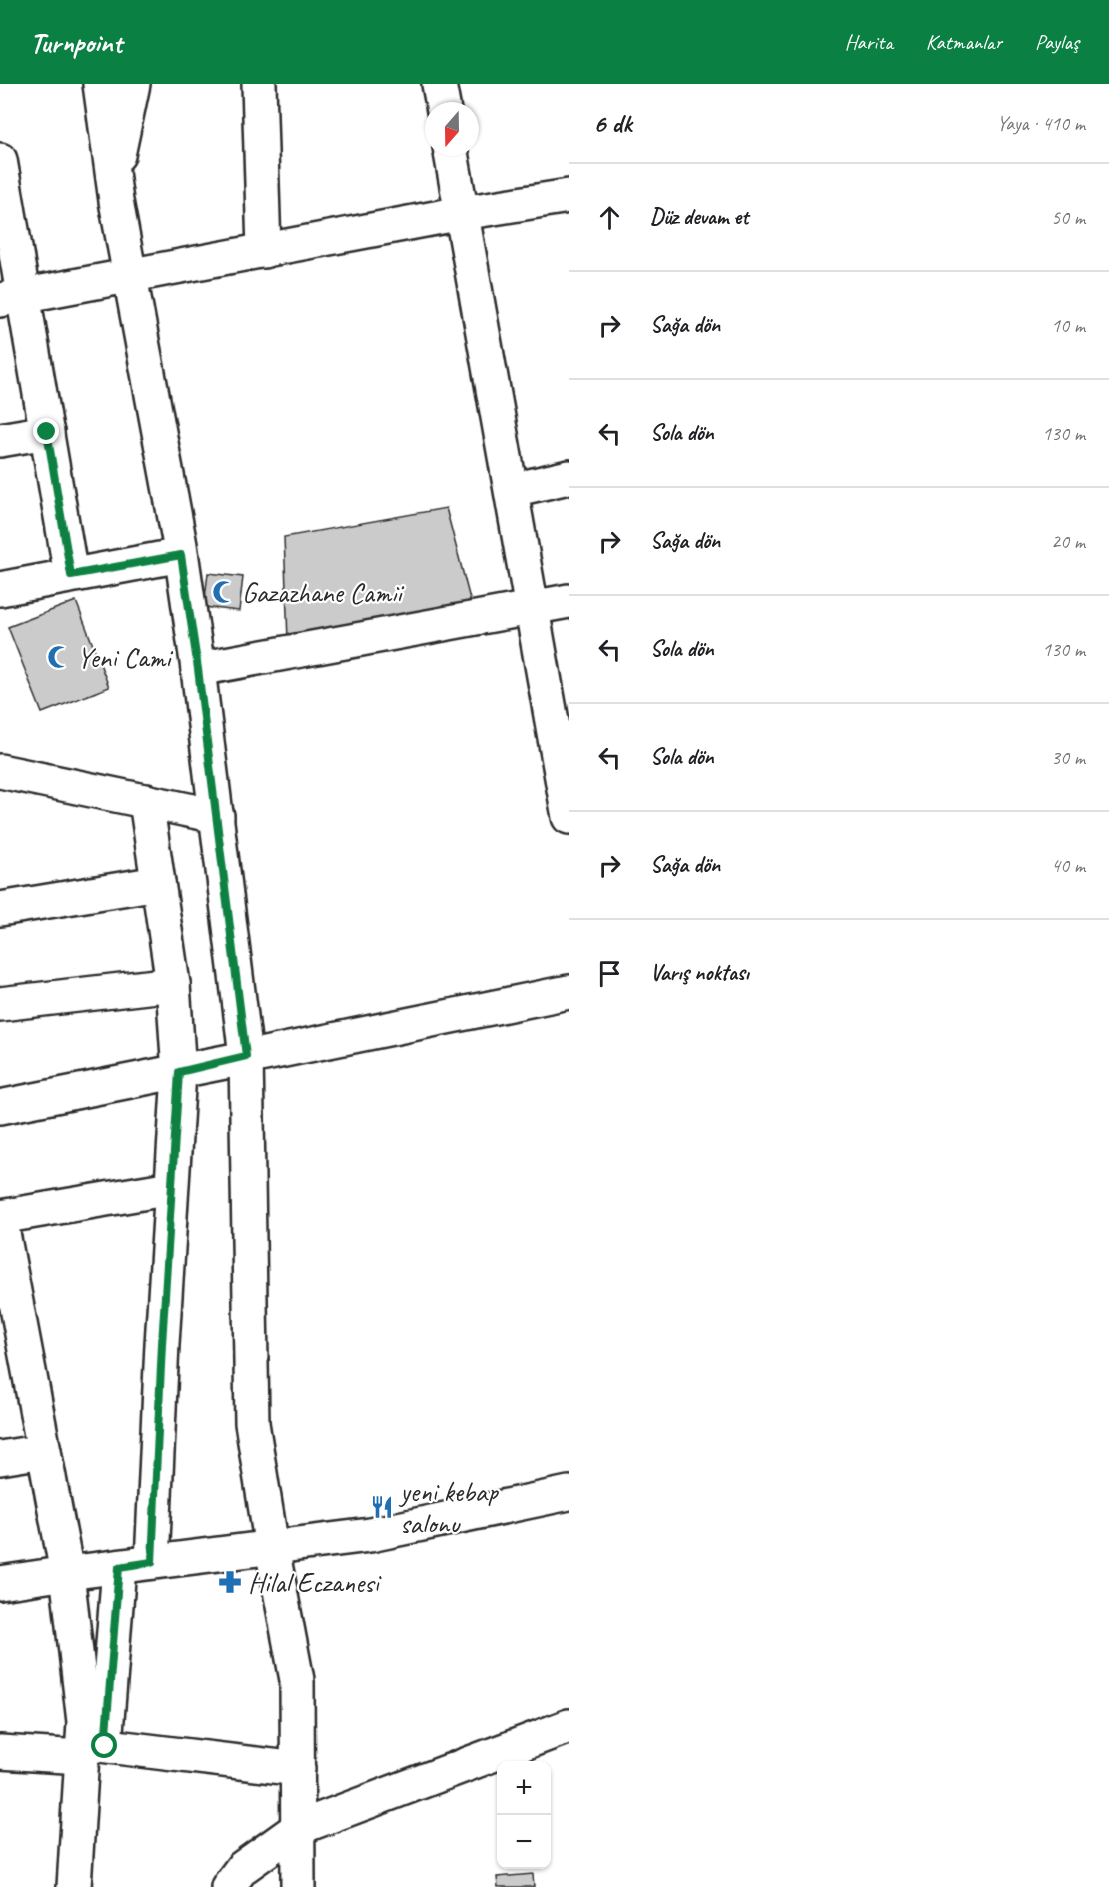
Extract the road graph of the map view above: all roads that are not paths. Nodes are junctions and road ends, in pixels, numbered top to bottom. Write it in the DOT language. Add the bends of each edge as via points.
graph roads {
  1 [pos="100,84"];
  2 [pos="134,84"];
  3 [pos="259,84"];
  4 [pos="439,84"];
  5 [pos="442,102"];
  6 [pos="452,156"];
  7 [pos="0,160"];
  8 [pos="113,180"];
  9 [pos="569,196"];
  10 [pos="462,213"];
  11 [pos="264,251"];
  12 [pos="130,277"];
  13 [pos="12,298"];
  14 [pos="47,432"];
  15 [pos="0,440"];
  16 [pos="569,477"];
  17 [pos="512,490"];
  18 [pos="181,555"];
  19 [pos="71,575"];
  20 [pos="0,589"];
  21 [pos="569,601"];
  22 [pos="533,609"];
  23 [pos="198,669"];
  24 [pos="0,771"];
  25 [pos="146,801"];
  26 [pos="217,816"];
  27 [pos="569,817"];
  28 [pos="158,882"];
  29 [pos="0,909"];
  30 [pos="173,984"];
  31 [pos="569,992"];
  32 [pos="0,1004"];
  33 [pos="246,1056"];
  34 [pos="179,1072"];
  35 [pos="0,1107"];
  36 [pos="171,1188"];
  37 [pos="0,1217"];
  38 [pos="11,1340"];
  39 [pos="44,1451"];
  40 [pos="0,1458"];
  41 [pos="569,1493"];
  42 [pos="272,1548"];
  43 [pos="152,1562"];
  44 [pos="119,1567"];
  45 [pos="67,1573"];
  46 [pos="0,1583"];
  47 [pos="569,1726"];
  48 [pos="90,1748"];
  49 [pos="0,1752"];
  50 [pos="298,1769"];
  51 [pos="298,1828"];
  52 [pos="74,1887"];
  53 [pos="228,1887"];
  54 [pos="298,1887"];
  1 -- 8 [label="street"];
  2 -- 8 [label="street"];
  3 -- 11 [label="street"];
  4 -- 5 [label="street"];
  6 -- 10 [label="street"];
  7 -- 13 [label="street"];
  8 -- 12 [label="street"];
  9 -- 10 [label="street"];
  10 -- 11 [label="street"];
  10 -- 17 [label="street"];
  11 -- 12 [label="street"];
  12 -- 13 [label="street"];
  12 -- 18 [label="street"];
  13 -- 14 [label="street"];
  14 -- 15 [label="street"];
  14 -- 19 [label="street"];
  16 -- 17 [label="street"];
  17 -- 22 [label="street"];
  18 -- 19 [label="street"];
  18 -- 23 [label="street"];
  19 -- 20 [label="street"];
  21 -- 22 [label="street"];
  22 -- 23 [label="street"];
  22 -- 27 [label="street"];
  23 -- 26 [label="street"];
  24 -- 25 [label="street"];
  25 -- 26 [label="street"];
  25 -- 28 [label="street"];
  26 -- 33 [label="street"];
  28 -- 29 [label="street"];
  28 -- 30 [label="street"];
  30 -- 32 [label="street"];
  30 -- 34 [label="street"];
  31 -- 33 [label="street"];
  33 -- 34 [label="street"];
  33 -- 42 [label="street" via="252,1424"];
  34 -- 35 [label="street"];
  34 -- 36 [label="street"];
  36 -- 37 [label="street"];
  36 -- 43 [label="street"];
  37 -- 38 [label="street"];
  38 -- 39 [label="street"];
  39 -- 40 [label="street"];
  39 -- 45 [label="street"];
  41 -- 42 [label="street" via="370,1535"];
  42 -- 43 [label="street"];
  42 -- 50 [label="street" via="297,1680"];
  43 -- 44 [label="street"];
  44 -- 45 [label="street"];
  44 -- 48 [label="street"];
  45 -- 46 [label="street"];
  45 -- 48 [label="street"];
  47 -- 51 [label="street"];
  48 -- 49 [label="street"];
  48 -- 50 [label="street"];
  48 -- 52 [label="street"];
  50 -- 51 [label="street"];
  51 -- 53 [label="street" via="242,1868"];
  51 -- 54 [label="street"];
}
